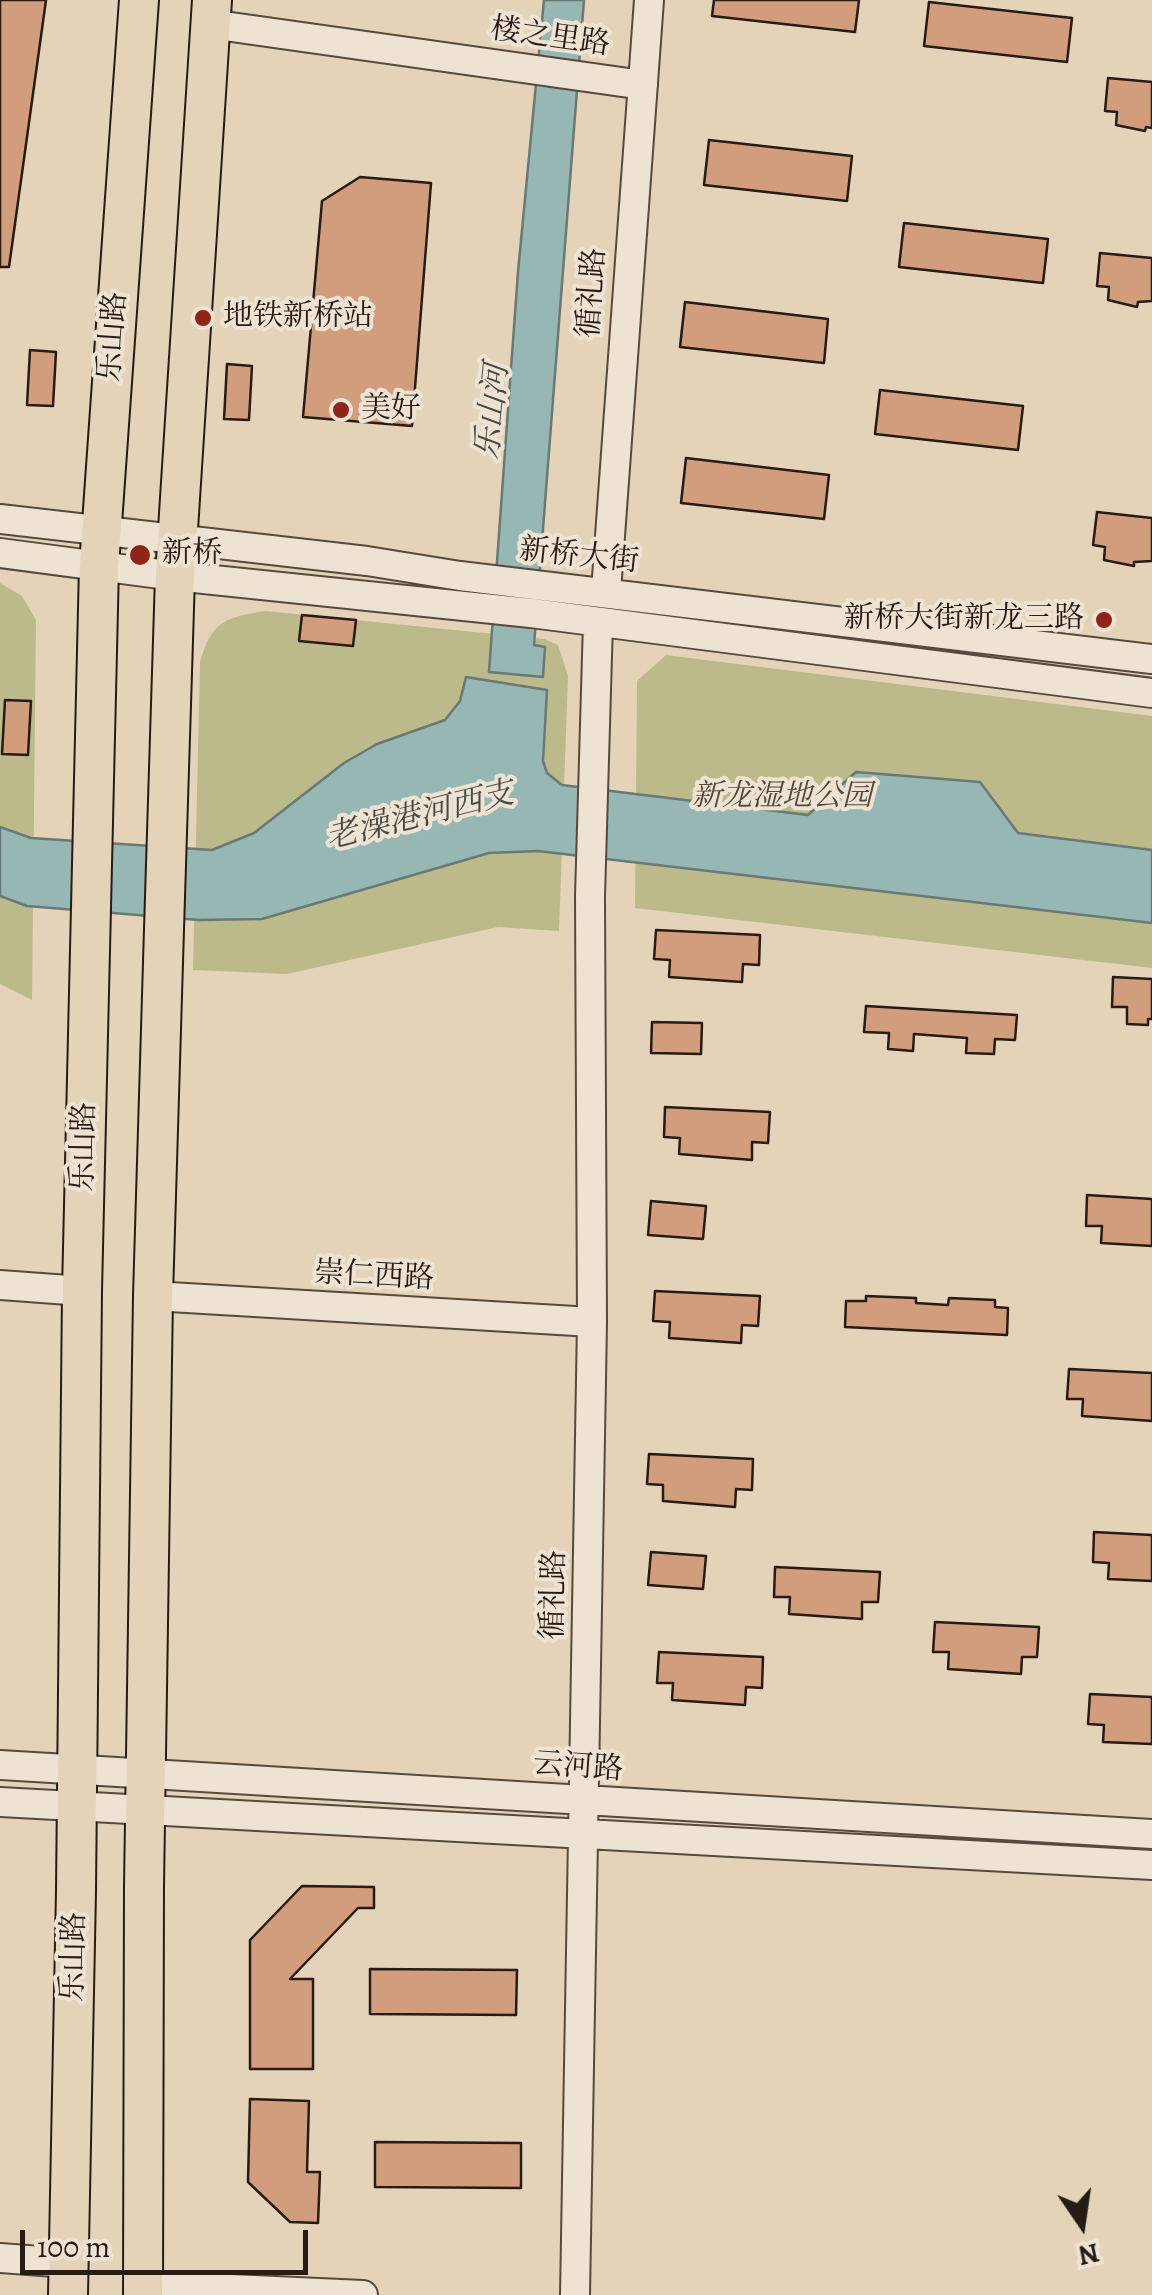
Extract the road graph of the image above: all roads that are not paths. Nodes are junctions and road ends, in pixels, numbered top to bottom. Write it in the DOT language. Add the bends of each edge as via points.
graph roads {
  1 [pos="139,0"];
  2 [pos="649,0"];
  3 [pos="211,12"];
  4 [pos="642,85"];
  5 [pos="0,519"];
  6 [pos="100,549"];
  7 [pos="0,553"];
  8 [pos="176,558"];
  9 [pos="606,591"];
  10 [pos="598,622"];
  11 [pos="1152,660"];
  12 [pos="1152,694"];
  13 [pos="0,1285"];
  14 [pos="82,1291"];
  15 [pos="153,1296"];
  16 [pos="592,1322"];
  17 [pos="0,1764"];
  18 [pos="78,1769"];
  19 [pos="147,1772"];
  20 [pos="584,1801"];
  21 [pos="0,1802"];
  22 [pos="77,1808"];
  23 [pos="146,1810"];
  24 [pos="582,1834"];
  25 [pos="1152,1834"];
  26 [pos="1152,1865"];
  27 [pos="0,2258"];
  28 [pos="68,2279"];
  29 [pos="143,2290"];
  30 [pos="363,2295"];
  31 [pos="576,2295"];
  1 -- 6 [label="main road, 乐山路"];
  2 -- 4 [label="street, 循礼路"];
  3 -- 4 [label="street, 楼之里路"];
  3 -- 8 [label="main road"];
  4 -- 9 [label="street, 循礼路"];
  5 -- 6 [label="street, 新桥大街"];
  6 -- 7 [label="street, 新桥大街"];
  6 -- 8 [label="street, 新桥大街"];
  6 -- 14 [label="main road, 乐山路"];
  8 -- 9 [label="street, 新桥大街" via="367,561"];
  8 -- 10 [label="street, 新桥大街"];
  8 -- 15 [label="main road"];
  9 -- 11 [label="street, 新桥大街"];
  10 -- 12 [label="street, 新桥大街"];
  10 -- 16 [label="street, 循礼路" via="590,896"];
  13 -- 14 [label="street"];
  14 -- 18 [label="main road, 乐山路"];
  15 -- 16 [label="street, 崇仁西路"];
  15 -- 19 [label="main road"];
  16 -- 20 [label="street, 循礼路"];
  17 -- 18 [label="street, 云河路"];
  18 -- 19 [label="street, 云河路"];
  18 -- 22 [label="main road, 乐山路"];
  19 -- 20 [label="street, 云河路"];
  19 -- 23 [label="main road"];
  20 -- 24 [label="street, 循礼路"];
  20 -- 25 [label="street, 云河路"];
  21 -- 22 [label="street"];
  22 -- 23 [label="street"];
  22 -- 28 [label="main road, 乐山路"];
  23 -- 24 [label="street"];
  23 -- 29 [label="main road"];
  24 -- 26 [label="street"];
  24 -- 31 [label="street, 循礼路"];
  27 -- 28 [label="street"];
  29 -- 30 [label="street"];
}
